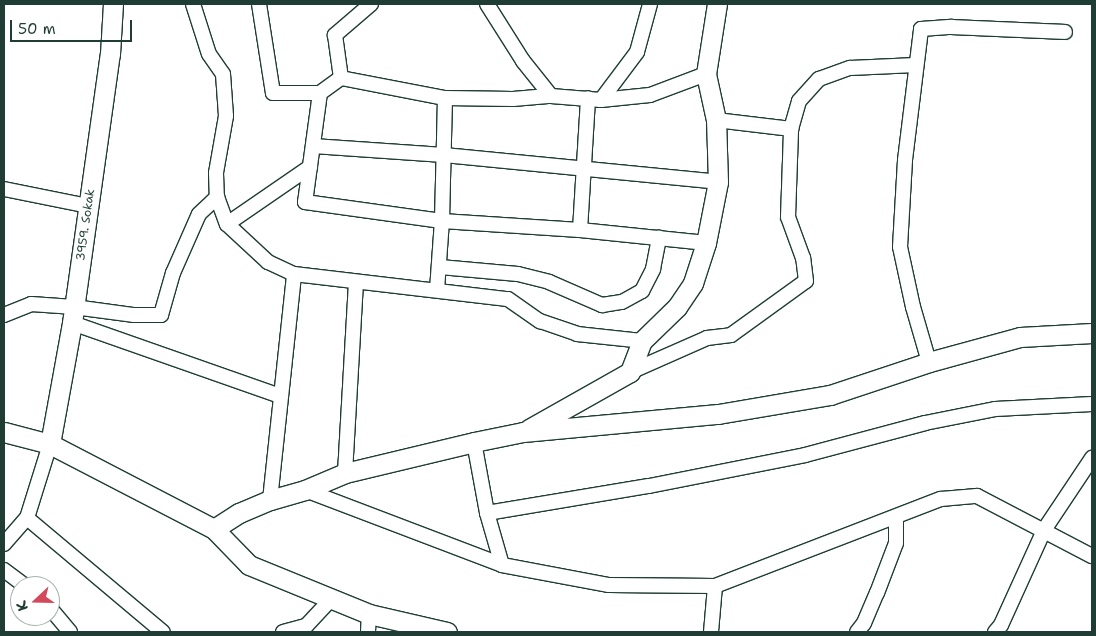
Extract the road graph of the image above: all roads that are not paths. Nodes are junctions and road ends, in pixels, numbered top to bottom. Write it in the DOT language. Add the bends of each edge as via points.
graph roads {
  1 [pos="113,4"];
  2 [pos="193,4"];
  3 [pos="259,4"];
  4 [pos="371,4"];
  5 [pos="487,4"];
  6 [pos="650,4"];
  7 [pos="717,4"];
  8 [pos="1065,32"];
  9 [pos="916,65"];
  10 [pos="706,74"];
  11 [pos="341,78"];
  12 [pos="320,93"];
  13 [pos="551,96"];
  14 [pos="445,98"];
  15 [pos="595,99"];
  16 [pos="716,120"];
  17 [pos="791,129"];
  18 [pos="313,146"];
  19 [pos="444,155"];
  20 [pos="310,167"];
  21 [pos="584,169"];
  22 [pos="718,182"];
  23 [pos="4,190"];
  24 [pos="217,198"];
  25 [pos="88,206"];
  26 [pos="442,221"];
  27 [pos="227,224"];
  28 [pos="580,230"];
  29 [pos="659,238"];
  30 [pos="706,243"];
  31 [pos="440,267"];
  32 [pos="294,274"];
  33 [pos="356,283"];
  34 [pos="437,290"];
  35 [pos="4,315"];
  36 [pos="73,315"];
  37 [pos="1092,333"];
  38 [pos="642,341"];
  39 [pos="929,362"];
  40 [pos="630,372"];
  41 [pos="280,396"];
  42 [pos="1092,404"];
  43 [pos="4,432"];
  44 [pos="524,432"];
  45 [pos="474,442"];
  46 [pos="50,444"];
  47 [pos="1092,458"];
  48 [pos="346,473"];
  49 [pos="305,490"];
  50 [pos="270,500"];
  51 [pos="487,513"];
  52 [pos="896,517"];
  53 [pos="27,518"];
  54 [pos="214,529"];
  55 [pos="1044,530"];
  56 [pos="4,544"];
  57 [pos="1092,556"];
  58 [pos="502,565"];
  59 [pos="714,586"];
  60 [pos="331,599"];
  61 [pos="60,620"];
  62 [pos="369,623"];
  63 [pos="1002,630"];
  64 [pos="70,632"];
  65 [pos="163,632"];
  66 [pos="283,632"];
  67 [pos="447,632"];
  68 [pos="711,632"];
  69 [pos="857,632"];
  1 -- 25 [label="street, 3959. Sokak" via="110,54"];
  2 -- 24 [label="street" via="209,54 223,74 226,116 216,173"];
  3 -- 12 [label="street" via="273,93"];
  4 -- 11 [label="street" via="335,35"];
  5 -- 13 [label="street" via="523,61"];
  6 -- 15 [label="street" via="637,52"];
  7 -- 10 [label="street"];
  8 -- 9 [label="street" via="952,27 920,29"];
  9 -- 17 [label="street" via="850,68 819,79 799,100"];
  9 -- 39 [label="street" via="905,160 900,247"];
  10 -- 15 [label="street" via="650,95"];
  10 -- 16 [label="street"];
  11 -- 12 [label="street"];
  11 -- 14 [label="street"];
  12 -- 18 [label="street"];
  13 -- 14 [label="street"];
  13 -- 15 [label="street"];
  14 -- 19 [label="street"];
  15 -- 21 [label="street"];
  16 -- 17 [label="street"];
  16 -- 22 [label="street"];
  17 -- 40 [label="street" via="788,217 803,258 806,281 731,335 707,338"];
  18 -- 19 [label="street"];
  18 -- 20 [label="street"];
  19 -- 21 [label="street"];
  19 -- 26 [label="street"];
  20 -- 26 [label="street" via="305,202"];
  20 -- 27 [label="street"];
  21 -- 22 [label="street"];
  21 -- 28 [label="street"];
  22 -- 30 [label="street"];
  23 -- 25 [label="street"];
  24 -- 27 [label="street"];
  24 -- 36 [label="street" via="199,214 173,272 161,315"];
  25 -- 36 [label="street, 3959. Sokak"];
  26 -- 28 [label="street"];
  26 -- 31 [label="street"];
  27 -- 32 [label="street" via="268,262"];
  28 -- 29 [label="street"];
  29 -- 30 [label="street"];
  29 -- 31 [label="street" via="653,269 642,291 622,302 602,305 549,282 518,274"];
  30 -- 38 [label="street" via="694,283 677,307"];
  31 -- 34 [label="street"];
  32 -- 33 [label="street"];
  32 -- 41 [label="street"];
  33 -- 34 [label="street"];
  33 -- 48 [label="street"];
  34 -- 38 [label="street" via="508,298 540,321 577,334"];
  35 -- 36 [label="street" via="31,304"];
  36 -- 41 [label="street"];
  36 -- 46 [label="street, 3959. Sokak"];
  37 -- 39 [label="street" via="1020,337"];
  38 -- 40 [label="street"];
  39 -- 44 [label="street" via="830,395 718,414"];
  40 -- 44 [label="street"];
  41 -- 50 [label="street"];
  42 -- 51 [label="street" via="995,409 925,423 785,459"];
  43 -- 46 [label="street"];
  44 -- 45 [label="street"];
  45 -- 48 [label="street"];
  45 -- 51 [label="street"];
  46 -- 53 [label="street"];
  46 -- 54 [label="street"];
  47 -- 55 [label="street"];
  48 -- 49 [label="street"];
  49 -- 50 [label="street"];
  49 -- 58 [label="street"];
  50 -- 54 [label="street"];
  51 -- 58 [label="street"];
  52 -- 55 [label="street" via="941,500 978,496"];
  52 -- 59 [label="street"];
  52 -- 69 [label="street" via="896,542 864,623"];
  53 -- 56 [label="street"];
  53 -- 65 [label="street"];
  54 -- 60 [label="street" via="249,565"];
  55 -- 57 [label="street"];
  55 -- 63 [label="street"];
  58 -- 59 [label="street" via="609,585"];
  59 -- 68 [label="street"];
  60 -- 62 [label="street"];
  60 -- 66 [label="street" via="306,626"];
  61 -- 64 [label="street"];
  62 -- 67 [label="street"];
}
